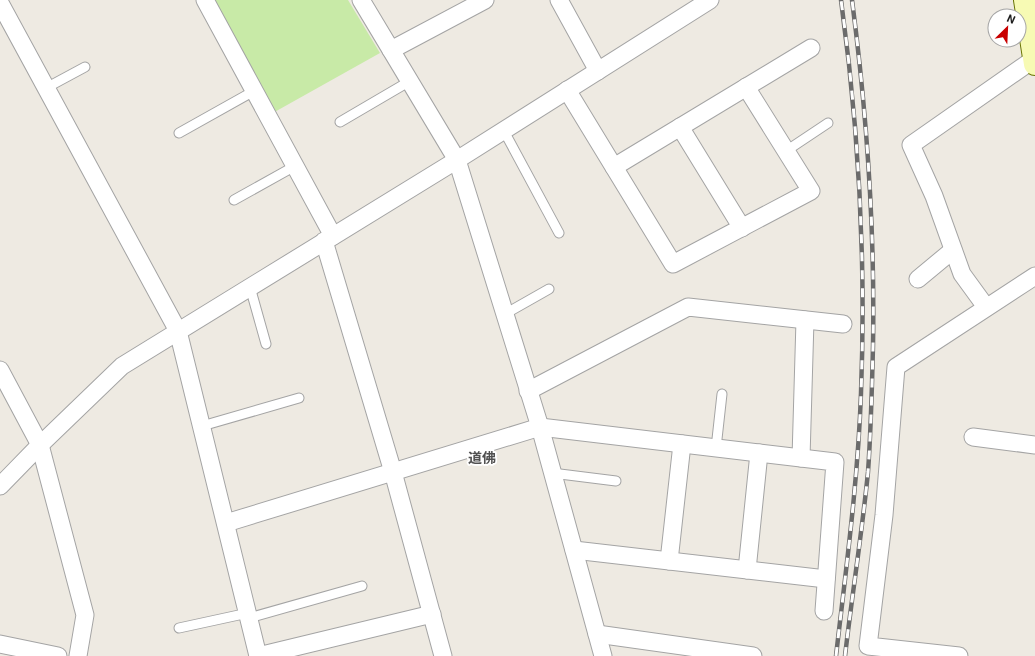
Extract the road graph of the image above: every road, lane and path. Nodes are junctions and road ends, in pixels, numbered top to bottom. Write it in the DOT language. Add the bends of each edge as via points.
graph roads {
  1 [pos="205,0"];
  2 [pos="361,0"];
  3 [pos="485,0"];
  4 [pos="559,0"];
  5 [pos="1025,0"];
  6 [pos="704,2"];
  7 [pos="0,3"];
  8 [pos="811,48"];
  9 [pos="391,50"];
  10 [pos="1035,61"];
  11 [pos="85,67"];
  12 [pos="598,71"];
  13 [pos="410,81"];
  14 [pos="746,87"];
  15 [pos="46,88"];
  16 [pos="567,90"];
  17 [pos="254,91"];
  18 [pos="340,122"];
  19 [pos="828,123"];
  20 [pos="680,127"];
  21 [pos="504,131"];
  22 [pos="179,133"];
  23 [pos="786,151"];
  24 [pos="457,160"];
  25 [pos="295,166"];
  26 [pos="614,167"];
  27 [pos="234,200"];
  28 [pos="742,228"];
  29 [pos="559,233"];
  30 [pos="328,239"];
  31 [pos="953,250"];
  32 [pos="1035,276"];
  33 [pos="918,279"];
  34 [pos="250,287"];
  35 [pos="550,289"];
  36 [pos="986,307"];
  37 [pos="505,314"];
  38 [pos="805,320"];
  39 [pos="843,324"];
  40 [pos="178,331"];
  41 [pos="266,344"];
  42 [pos="0,370"];
  43 [pos="528,391"];
  44 [pos="722,394"];
  45 [pos="298,398"];
  46 [pos="202,426"];
  47 [pos="540,427"];
  48 [pos="973,437"];
  49 [pos="682,444"];
  50 [pos="40,445"];
  51 [pos="1035,445"];
  52 [pos="716,448"];
  53 [pos="759,453"];
  54 [pos="800,458"];
  55 [pos="393,472"];
  56 [pos="552,473"];
  57 [pos="616,481"];
  58 [pos="0,486"];
  59 [pos="226,523"];
  60 [pos="574,550"];
  61 [pos="669,561"];
  62 [pos="747,570"];
  63 [pos="826,579"];
  64 [pos="362,586"];
  65 [pos="824,610"];
  66 [pos="432,614"];
  67 [pos="249,616"];
  68 [pos="180,628"];
  69 [pos="597,634"];
  70 [pos="0,644"];
  71 [pos="747,655"];
  72 [pos="58,656"];
  73 [pos="78,656"];
  74 [pos="258,656"];
  75 [pos="443,656"];
  76 [pos="603,656"];
  77 [pos="959,656"];
  1 -- 17 [label="street"];
  2 -- 9 [label="street"];
  3 -- 9 [label="street"];
  4 -- 12 [label="street"];
  5 -- 10 [label="main road"];
  6 -- 12 [label="street"];
  7 -- 15 [label="street"];
  8 -- 14 [label="street"];
  9 -- 13 [label="street"];
  10 -- 31 [label="street" via="910,145 934,196"];
  11 -- 15 [label="lane"];
  12 -- 16 [label="street"];
  13 -- 18 [label="lane"];
  13 -- 24 [label="street"];
  14 -- 20 [label="street"];
  14 -- 23 [label="street"];
  15 -- 40 [label="street"];
  16 -- 21 [label="street"];
  16 -- 26 [label="street"];
  17 -- 22 [label="lane"];
  17 -- 25 [label="street"];
  19 -- 23 [label="lane"];
  20 -- 26 [label="street"];
  20 -- 28 [label="street"];
  21 -- 24 [label="street"];
  21 -- 29 [label="lane"];
  23 -- 28 [label="street" via="811,191"];
  24 -- 30 [label="street"];
  24 -- 37 [label="street"];
  25 -- 27 [label="lane"];
  25 -- 30 [label="street"];
  26 -- 28 [label="street" via="673,264"];
  30 -- 34 [label="street"];
  30 -- 55 [label="street"];
  31 -- 33 [label="street"];
  31 -- 36 [label="street" via="962,274"];
  32 -- 36 [label="street"];
  34 -- 40 [label="street"];
  34 -- 41 [label="lane"];
  35 -- 37 [label="lane"];
  36 -- 77 [label="street" via="896,367 884,515 868,646"];
  37 -- 43 [label="street"];
  38 -- 39 [label="street"];
  38 -- 43 [label="street" via="688,307"];
  38 -- 54 [label="street"];
  40 -- 46 [label="street"];
  40 -- 50 [label="street" via="122,366"];
  42 -- 50 [label="street"];
  43 -- 47 [label="street"];
  44 -- 52 [label="lane"];
  45 -- 46 [label="lane"];
  46 -- 59 [label="street"];
  47 -- 49 [label="street"];
  47 -- 55 [label="street"];
  47 -- 56 [label="street"];
  48 -- 51 [label="street"];
  49 -- 52 [label="street"];
  49 -- 61 [label="street"];
  50 -- 58 [label="street"];
  50 -- 73 [label="street" via="85,614"];
  52 -- 53 [label="street"];
  53 -- 54 [label="street"];
  53 -- 62 [label="street"];
  54 -- 63 [label="street" via="835,462"];
  55 -- 59 [label="street"];
  55 -- 66 [label="street"];
  56 -- 57 [label="lane"];
  56 -- 60 [label="street"];
  59 -- 67 [label="street"];
  60 -- 61 [label="street"];
  60 -- 69 [label="street"];
  61 -- 62 [label="street"];
  62 -- 63 [label="street"];
  63 -- 65 [label="street"];
  64 -- 67 [label="lane"];
  66 -- 74 [label="street"];
  66 -- 75 [label="street"];
  67 -- 68 [label="lane"];
  67 -- 74 [label="street"];
  69 -- 71 [label="street"];
  69 -- 76 [label="street"];
  70 -- 72 [label="street"];
}
